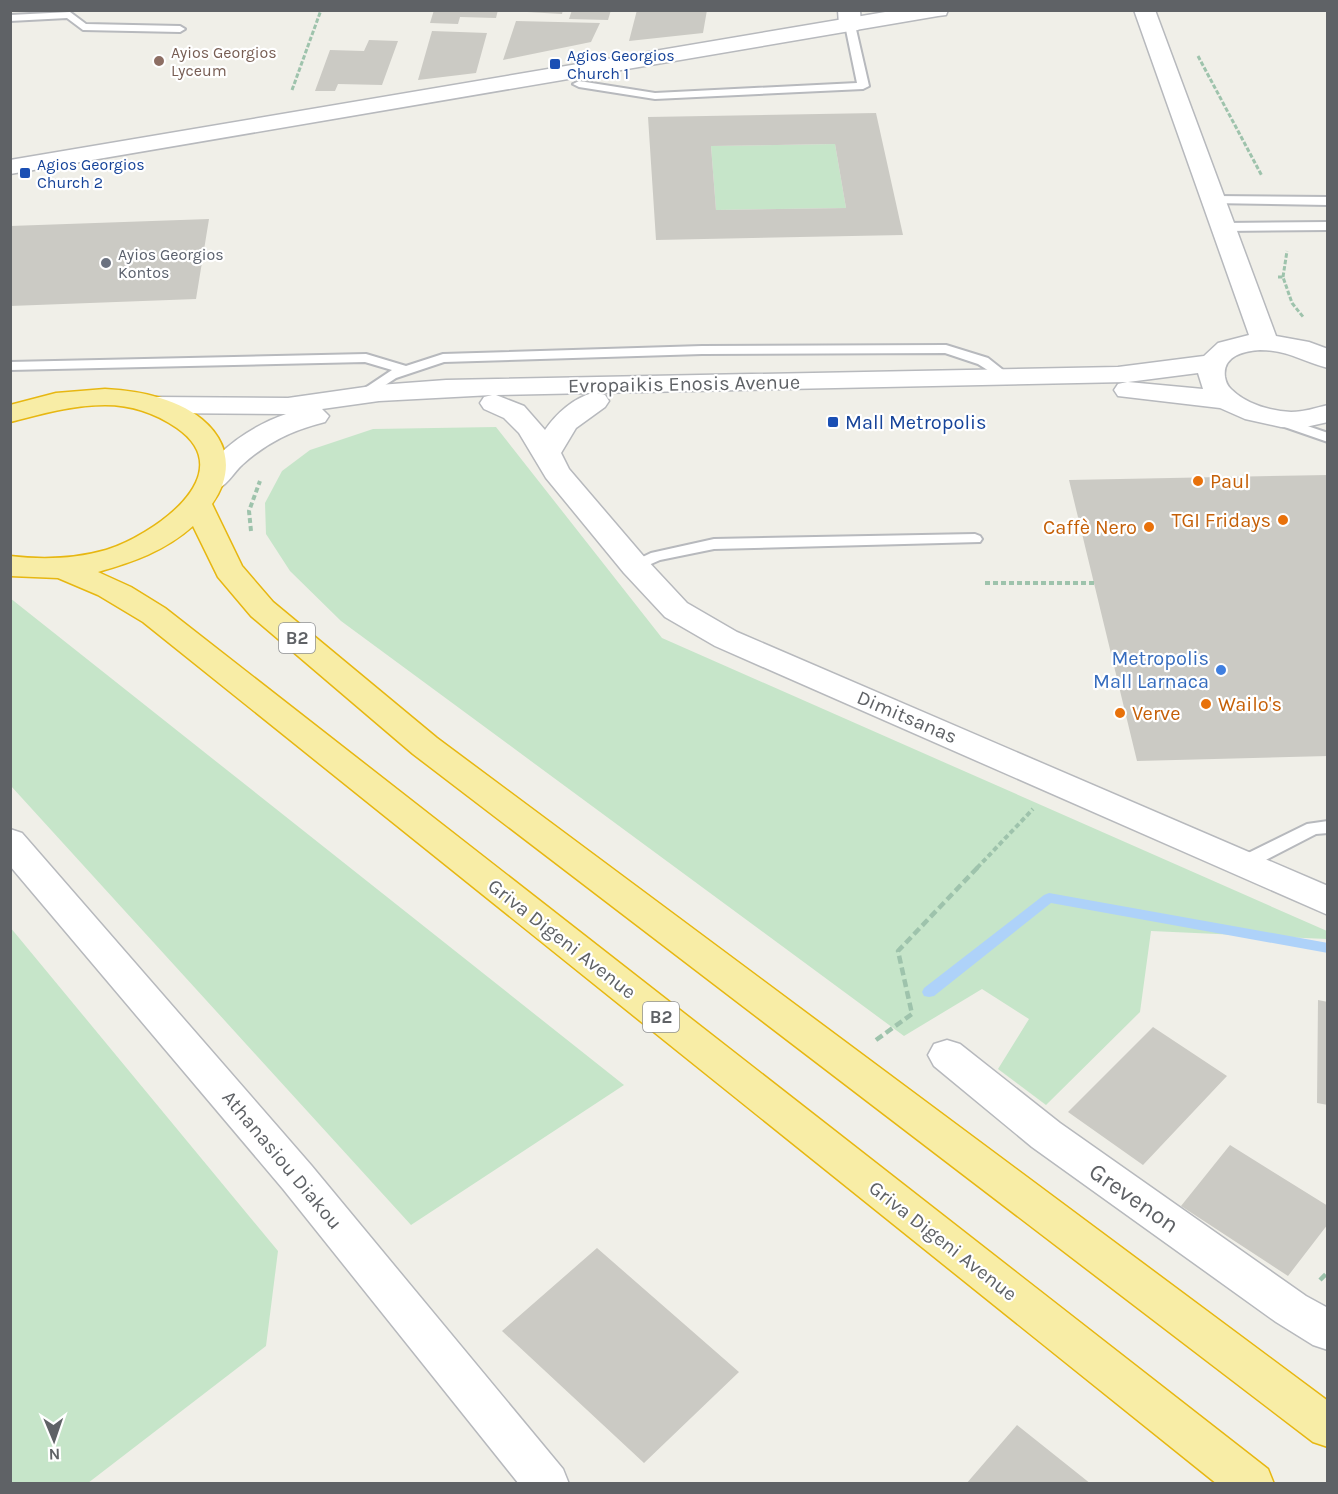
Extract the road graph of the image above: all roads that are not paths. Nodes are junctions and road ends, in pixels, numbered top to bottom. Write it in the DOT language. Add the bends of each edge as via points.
graph roads {
  1 [pos="938,10"];
  2 [pos="1144,10"];
  3 [pos="10,18"];
  4 [pos="850,18"];
  5 [pos="180,29"];
  6 [pos="579,84"];
  7 [pos="10,166"];
  8 [pos="1214,200"];
  9 [pos="1267,200"];
  10 [pos="1328,201"];
  11 [pos="1280,226"];
  12 [pos="1328,226"];
  13 [pos="1224,227"];
  14 [pos="1265,342"];
  15 [pos="1328,360"];
  16 [pos="1214,363"];
  17 [pos="10,366"];
  18 [pos="406,370"];
  19 [pos="1005,377"];
  20 [pos="364,395"];
  21 [pos="1227,400"];
  22 [pos="595,401"];
  23 [pos="494,403"];
  24 [pos="155,405"];
  25 [pos="1328,413"];
  26 [pos="10,414"];
  27 [pos="1269,417"];
  28 [pos="1328,438"];
  29 [pos="547,453"];
  30 [pos="205,493"];
  31 [pos="975,539"];
  32 [pos="635,566"];
  33 [pos="13,568"];
  34 [pos="60,568"];
  35 [pos="1328,827"];
  36 [pos="10,842"];
  37 [pos="1244,863"];
  38 [pos="1328,902"];
  39 [pos="947,1055"];
  40 [pos="1328,1331"];
  41 [pos="1328,1427"];
  42 [pos="547,1484"];
  43 [pos="1252,1484"];
  1 -- 4 [label="street"];
  2 -- 8 [label="street"];
  3 -- 5 [label="lane" via="70,15 83,27"];
  4 -- 6 [label="lane" via="863,86 656,96"];
  4 -- 7 [label="street"];
  8 -- 9 [label="lane"];
  8 -- 13 [label="street"];
  9 -- 10 [label="lane"];
  9 -- 11 [label="lane"];
  11 -- 12 [label="lane"];
  11 -- 13 [label="lane"];
  13 -- 14 [label="street"];
  14 -- 15 [label="street, Evropaikis Enosis Avenue" via="1306,349"];
  14 -- 16 [label="street, Evropaikis Enosis Avenue" via="1226,351"];
  16 -- 19 [label="street, Evropaikis Enosis Avenue" via="1118,375"];
  16 -- 21 [label="street" via="1211,373 1215,387"];
  17 -- 18 [label="lane" via="366,358"];
  18 -- 19 [label="lane" via="443,357 945,349 983,361"];
  18 -- 20 [label="lane" via="391,375"];
  19 -- 20 [label="street, Evropaikis Enosis Avenue" via="446,388"];
  20 -- 24 [label="street, Evropaikis Enosis Avenue" via="288,406"];
  21 -- 22 [label="street, Evropaikis Enosis Avenue" via="1146,390 1098,390 982,396"];
  21 -- 27 [label="street, Evropaikis Enosis Avenue" via="1246,411"];
  22 -- 23 [label="street, Evropaikis Enosis Avenue"];
  22 -- 29 [label="street" via="557,429"];
  23 -- 29 [label="street, Dimitsanas" via="514,412"];
  23 -- 30 [label="street, Evropaikis Enosis Avenue" via="379,407 310,416 248,443 232,457"];
  24 -- 26 [label="highway, B2" via="125,399 83,398"];
  24 -- 30 [label="highway, B2" via="183,418 203,436 213,457"];
  25 -- 27 [label="street, Evropaikis Enosis Avenue" via="1294,420"];
  27 -- 28 [label="lane"];
  29 -- 32 [label="street, Dimitsanas" via="556,472"];
  30 -- 34 [label="highway, Griva Digeni Avenue / B2" via="174,529 141,548 102,561"];
  30 -- 41 [label="highway, B2" via="229,570 262,609 425,746"];
  31 -- 32 [label="lane" via="714,544 666,553"];
  32 -- 37 [label="street, Dimitsanas" via="676,610 726,639"];
  33 -- 34 [label="highway, Griva Digeni Avenue / B2"];
  34 -- 43 [label="highway, Griva Digeni Avenue / B2" via="116,590 154,615"];
  35 -- 37 [label="lane" via="1313,828"];
  36 -- 42 [label="street, Athanasiou Diakou" via="297,1177"];
  37 -- 38 [label="street, Dimitsanas"];
  39 -- 40 [label="street, Grevenon" via="1046,1135 1291,1309"];
}
